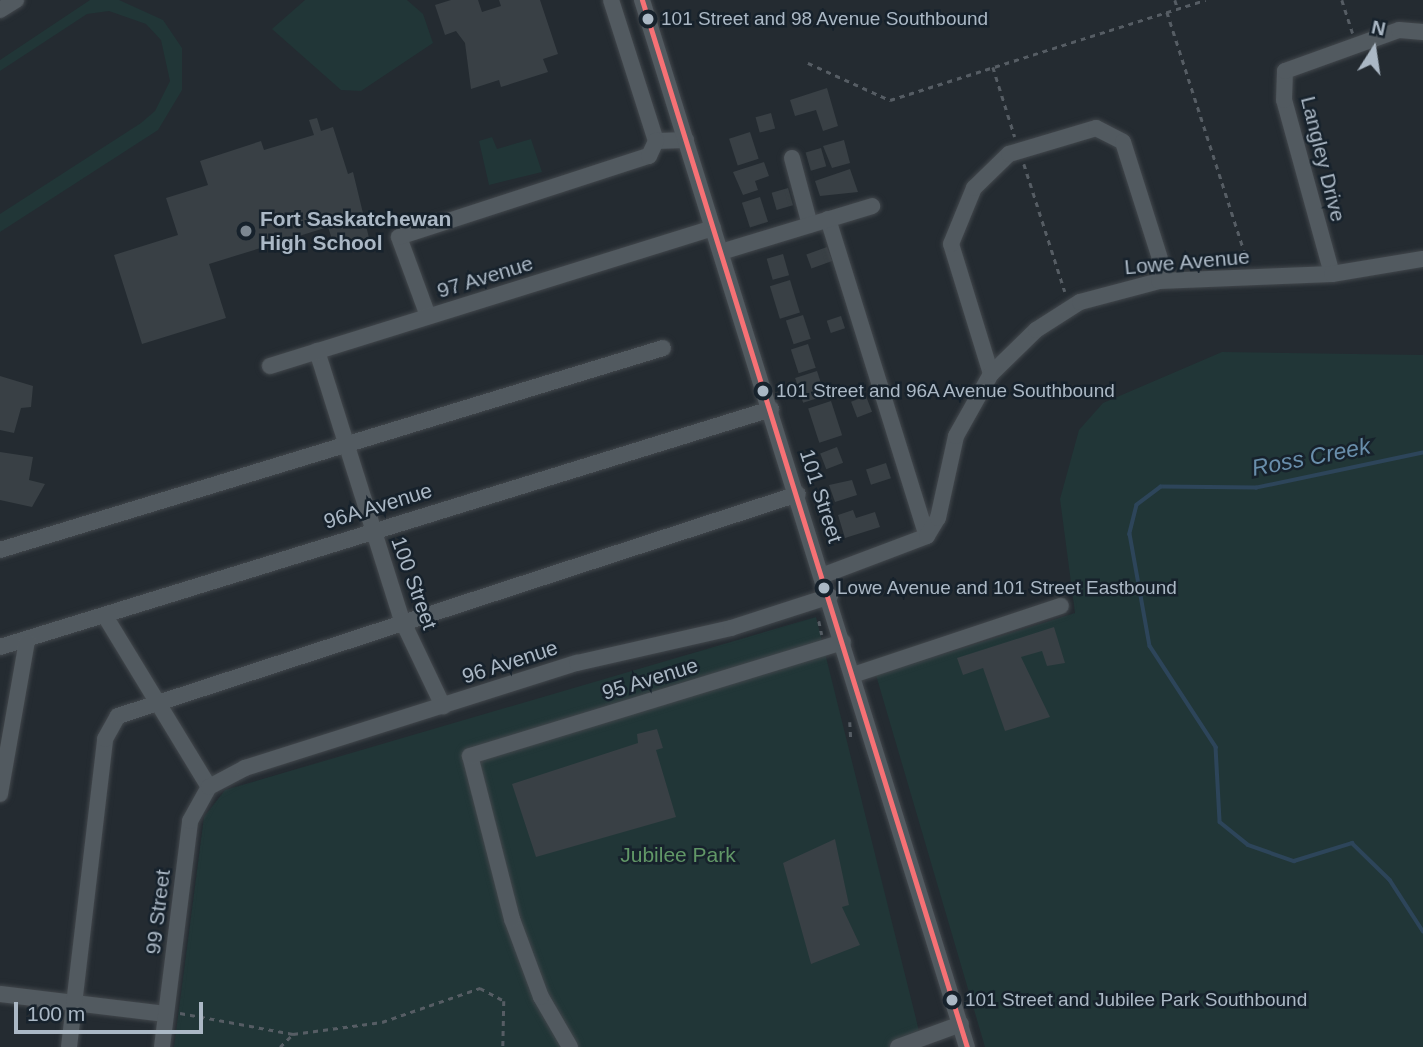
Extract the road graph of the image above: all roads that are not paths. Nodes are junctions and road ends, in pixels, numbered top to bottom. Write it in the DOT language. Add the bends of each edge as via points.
graph roads {
  1 [pos="16,0"];
  2 [pos="611,0"];
  3 [pos="642,0"];
  4 [pos="0,10"];
  5 [pos="1423,32"];
  6 [pos="686,140"];
  7 [pos="656,141"];
  8 [pos="792,158"];
  9 [pos="872,206"];
  10 [pos="828,219"];
  11 [pos="810,225"];
  12 [pos="713,228"];
  13 [pos="721,252"];
  14 [pos="1423,259"];
  15 [pos="1332,274"];
  16 [pos="1159,281"];
  17 [pos="428,316"];
  18 [pos="663,348"];
  19 [pos="317,351"];
  20 [pos="270,366"];
  21 [pos="991,374"];
  22 [pos="771,409"];
  23 [pos="345,441"];
  24 [pos="798,494"];
  25 [pos="373,529"];
  26 [pos="927,536"];
  27 [pos="0,550"];
  28 [pos="824,575"];
  29 [pos="830,596"];
  30 [pos="1061,606"];
  31 [pos="105,616"];
  32 [pos="401,618"];
  33 [pos="27,641"];
  34 [pos="843,642"];
  35 [pos="0,648"];
  36 [pos="853,675"];
  37 [pos="152,700"];
  38 [pos="443,706"];
  39 [pos="0,784"];
  40 [pos="209,787"];
  41 [pos="0,994"];
  42 [pos="74,1003"];
  43 [pos="166,1012"];
  44 [pos="961,1024"];
  45 [pos="69,1047"];
  46 [pos="162,1047"];
  47 [pos="570,1047"];
  48 [pos="898,1047"];
  49 [pos="967,1047"];
  1 -- 4 [label="street"];
  2 -- 7 [label="street"];
  3 -- 6 [label="street, 101 Street"];
  5 -- 15 [label="street, Langley Drive" via="1399,30 1285,71 1284,100"];
  6 -- 7 [label="street"];
  6 -- 12 [label="street, 101 Street"];
  7 -- 17 [label="street" via="649,156 399,237"];
  8 -- 11 [label="street"];
  9 -- 10 [label="street"];
  10 -- 11 [label="street"];
  10 -- 26 [label="street"];
  11 -- 13 [label="street"];
  12 -- 13 [label="street, 101 Street"];
  12 -- 17 [label="street, 97 Avenue"];
  13 -- 22 [label="street, 101 Street"];
  14 -- 15 [label="street, Lowe Avenue"];
  15 -- 16 [label="street, Lowe Avenue"];
  16 -- 21 [label="street, Lowe Avenue" via="1117,289 1063,312"];
  16 -- 21 [label="street" via="1161,262 1123,142 1097,128 1019,150 974,188 951,244"];
  17 -- 19 [label="street, 97 Avenue"];
  18 -- 23 [label="street"];
  19 -- 20 [label="street, 97 Avenue"];
  19 -- 23 [label="street, 100 Street"];
  21 -- 26 [label="street, Lowe Avenue" via="956,436 938,517"];
  22 -- 24 [label="street, 101 Street"];
  22 -- 25 [label="street, 96A Avenue"];
  23 -- 25 [label="street, 100 Street"];
  23 -- 27 [label="street"];
  24 -- 28 [label="street, 101 Street"];
  24 -- 32 [label="street"];
  25 -- 31 [label="street, 96A Avenue"];
  25 -- 32 [label="street, 100 Street"];
  26 -- 28 [label="street"];
  28 -- 29 [label="street, 101 Street"];
  29 -- 34 [label="street, 101 Street"];
  29 -- 38 [label="street, 96 Avenue"];
  30 -- 36 [label="street"];
  31 -- 33 [label="street, 96A Avenue"];
  31 -- 37 [label="street"];
  32 -- 37 [label="street"];
  32 -- 38 [label="street, 100 Street"];
  33 -- 35 [label="street, 96A Avenue"];
  33 -- 39 [label="street"];
  34 -- 36 [label="street, 101 Street"];
  34 -- 47 [label="street, 95 Avenue" via="470,756 512,919 541,997"];
  36 -- 44 [label="street, 101 Street"];
  37 -- 40 [label="street"];
  37 -- 42 [label="street" via="118,716 105,739"];
  38 -- 40 [label="street, 96 Avenue" via="245,768"];
  40 -- 43 [label="street, 99 Street" via="190,821"];
  41 -- 42 [label="street"];
  42 -- 43 [label="street"];
  42 -- 45 [label="street"];
  43 -- 46 [label="street, 99 Street"];
  44 -- 48 [label="street"];
  44 -- 49 [label="street, 101 Street"];
}
